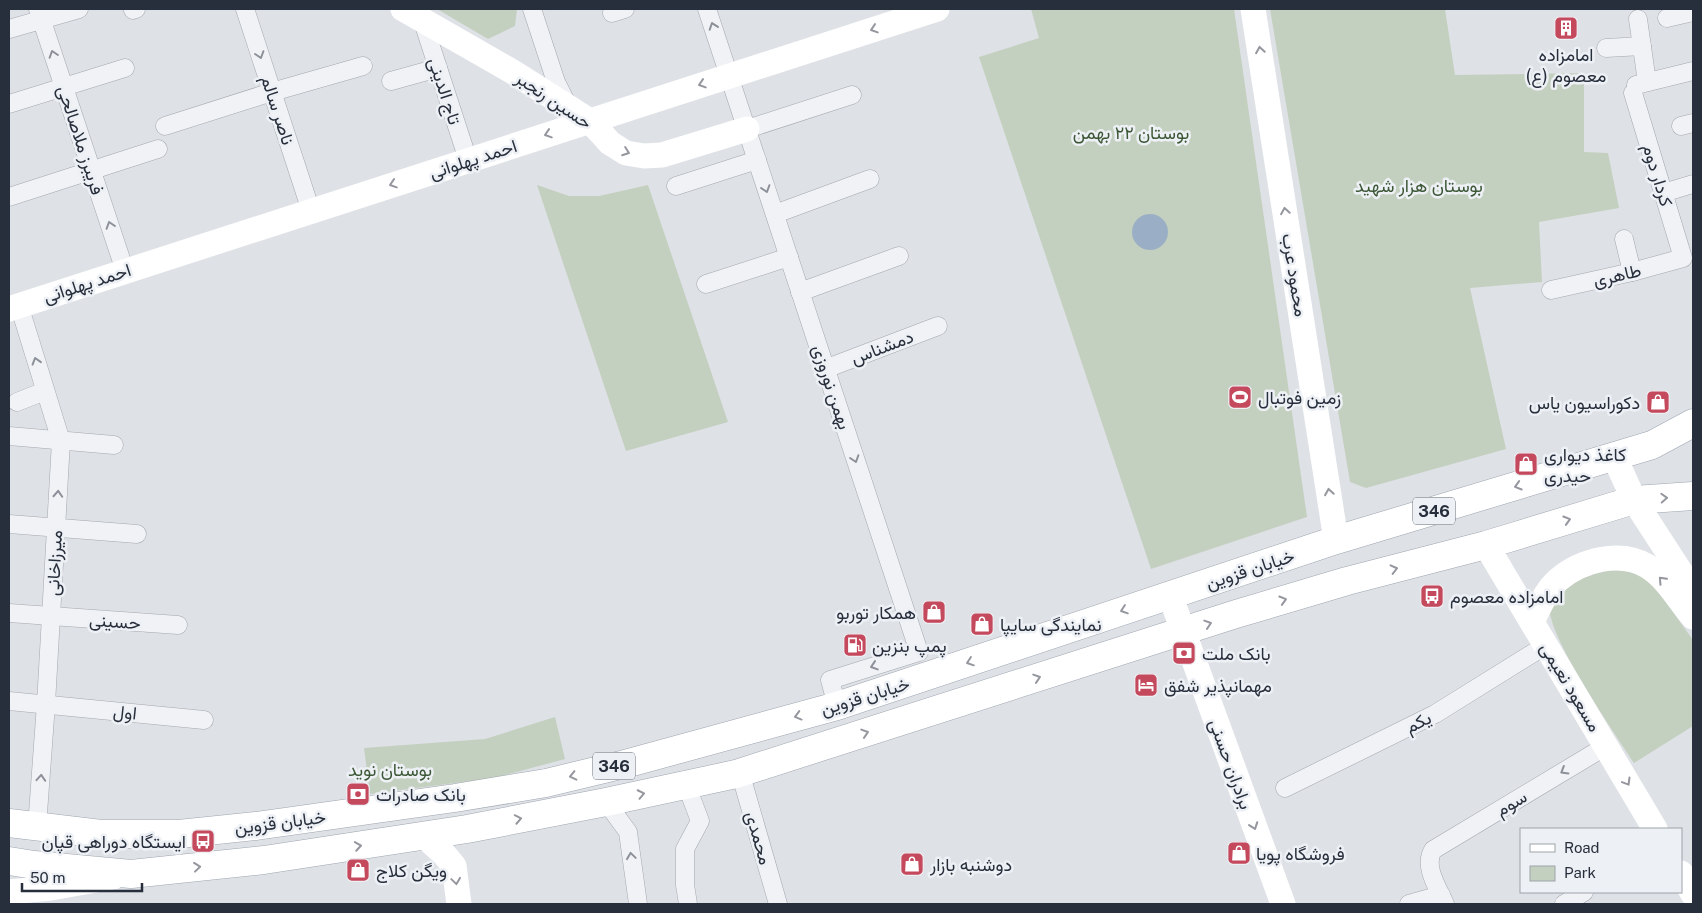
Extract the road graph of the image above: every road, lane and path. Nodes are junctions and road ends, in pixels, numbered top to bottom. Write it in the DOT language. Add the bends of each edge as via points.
graph roads {
  1 [pos="79,9"];
  2 [pos="245,9"];
  3 [pos="532,9"];
  4 [pos="707,9"];
  5 [pos="936,9"];
  6 [pos="1253,9"];
  7 [pos="1693,12"];
  8 [pos="415,13"];
  9 [pos="39,14"];
  10 [pos="897,15"];
  11 [pos="1667,18"];
  12 [pos="1638,19"];
  13 [pos="9,30"];
  14 [pos="1642,46"];
  15 [pos="1606,48"];
  16 [pos="364,66"];
  17 [pos="125,68"];
  18 [pos="438,68"];
  19 [pos="1693,71"];
  20 [pos="729,76"];
  21 [pos="391,81"];
  22 [pos="64,87"];
  23 [pos="1637,87"];
  24 [pos="272,92"];
  25 [pos="852,95"];
  26 [pos="9,104"];
  27 [pos="580,114"];
  28 [pos="165,126"];
  29 [pos="747,129"];
  30 [pos="158,149"];
  31 [pos="468,160"];
  32 [pos="757,160"];
  33 [pos="92,170"];
  34 [pos="870,179"];
  35 [pos="1693,184"];
  36 [pos="676,186"];
  37 [pos="1663,193"];
  38 [pos="9,197"];
  39 [pos="311,211"];
  40 [pos="775,214"];
  41 [pos="1624,238"];
  42 [pos="899,256"];
  43 [pos="789,257"];
  44 [pos="1682,258"];
  45 [pos="125,271"];
  46 [pos="1632,272"];
  47 [pos="706,284"];
  48 [pos="1552,290"];
  49 [pos="800,292"];
  50 [pos="14,307"];
  51 [pos="938,326"];
  52 [pos="825,369"];
  53 [pos="45,391"];
  54 [pos="17,402"];
  55 [pos="1693,423"];
  56 [pos="9,436"];
  57 [pos="61,441"];
  58 [pos="114,445"];
  59 [pos="1614,456"];
  60 [pos="1693,496"];
  61 [pos="1634,500"];
  62 [pos="9,524"];
  63 [pos="56,528"];
  64 [pos="137,534"];
  65 [pos="1336,540"];
  66 [pos="1486,545"];
  67 [pos="1693,591"];
  68 [pos="1170,594"];
  69 [pos="9,613"];
  70 [pos="51,616"];
  71 [pos="1693,618"];
  72 [pos="1532,622"];
  73 [pos="178,625"];
  74 [pos="1182,632"];
  75 [pos="1546,645"];
  76 [pos="9,701"];
  77 [pos="46,704"];
  78 [pos="837,706"];
  79 [pos="204,720"];
  80 [pos="1606,746"];
  81 [pos="740,772"];
  82 [pos="686,784"];
  83 [pos="1285,788"];
  84 [pos="606,802"];
  85 [pos="9,823"];
  86 [pos="37,827"];
  87 [pos="1654,828"];
  88 [pos="424,836"];
  89 [pos="17,866"];
  90 [pos="131,874"];
  91 [pos="1682,874"];
  92 [pos="9,892"];
  93 [pos="1582,893"];
  94 [pos="1693,894"];
  95 [pos="52,896"];
  96 [pos="1443,900"];
  97 [pos="459,904"];
  98 [pos="638,904"];
  99 [pos="688,904"];
  100 [pos="778,904"];
  101 [pos="1283,904"];
  102 [pos="1409,904"];
  103 [pos="1564,904"];
  1 -- 9 [label="street"];
  2 -- 24 [label="street, ناصر سالم, one-way"];
  3 -- 27 [label="street" via="556,82"];
  20 -- 4 [label="street, بهمن نوروزی, one-way"];
  5 -- 10 [label="main road, احمد پهلوانی"];
  65 -- 6 [label="main road, محمود عرب, one-way"];
  7 -- 11 [label="street"];
  8 -- 18 [label="street, تاج الدینی"];
  8 -- 27 [label="main road, حسین رنجبر"];
  9 -- 13 [label="street"];
  22 -- 9 [label="street, فریبرز ملاصالحی, one-way"];
  10 -- 20 [label="main road, احمد پهلوانی, one-way"];
  12 -- 14 [label="street, کردار دوم"];
  14 -- 15 [label="street"];
  14 -- 23 [label="street, کردار دوم"];
  16 -- 24 [label="street"];
  17 -- 22 [label="street"];
  18 -- 21 [label="street"];
  18 -- 31 [label="street, تاج الدینی"];
  19 -- 23 [label="street"];
  20 -- 27 [label="main road, احمد پهلوانی, one-way"];
  20 -- 29 [label="street, بهمن نوروزی"];
  22 -- 26 [label="street"];
  22 -- 33 [label="street, فریبرز ملاصالحی"];
  23 -- 37 [label="street, کردار دوم"];
  24 -- 28 [label="street"];
  24 -- 39 [label="street, ناصر سالم"];
  25 -- 29 [label="street, حسین رنجبر"];
  27 -- 29 [label="main road, حسین رنجبر, one-way" via="610,144 626,153 644,156 662,155"];
  27 -- 31 [label="main road, احمد پهلوانی, one-way"];
  29 -- 32 [label="street, بهمن نوروزی"];
  30 -- 33 [label="street"];
  31 -- 39 [label="main road, احمد پهلوانی, one-way"];
  32 -- 36 [label="street"];
  32 -- 40 [label="street, بهمن نوروزی, one-way"];
  33 -- 38 [label="street"];
  45 -- 33 [label="street, فریبرز ملاصالحی, one-way"];
  34 -- 40 [label="street"];
  35 -- 37 [label="street"];
  37 -- 44 [label="street, کردار دوم"];
  39 -- 45 [label="main road, احمد پهلوانی"];
  40 -- 43 [label="street, بهمن نوروزی"];
  41 -- 46 [label="street"];
  42 -- 49 [label="street"];
  43 -- 47 [label="street"];
  43 -- 49 [label="street, بهمن نوروزی"];
  44 -- 46 [label="street, طاهری"];
  45 -- 50 [label="main road, احمد پهلوانی"];
  46 -- 48 [label="street, طاهری"];
  49 -- 52 [label="street, بهمن نوروزی"];
  53 -- 50 [label="street, میرزاخانی, one-way"];
  51 -- 52 [label="street, دمشناس"];
  52 -- 78 [label="street, بهمن نوروزی, one-way" via="918,652 830,680"];
  53 -- 54 [label="street"];
  53 -- 57 [label="street, میرزاخانی"];
  55 -- 59 [label="main road, خیابان قزوین / 346" via="1652,445"];
  56 -- 57 [label="street"];
  57 -- 58 [label="street"];
  63 -- 57 [label="street, میرزاخانی, one-way"];
  59 -- 61 [label="main road"];
  59 -- 65 [label="main road, خیابان قزوین / 346, one-way"];
  61 -- 60 [label="main road, خیابان قزوین, one-way"];
  66 -- 61 [label="main road, خیابان قزوین / 346, one-way"];
  61 -- 67 [label="main road"];
  62 -- 63 [label="street"];
  63 -- 64 [label="street"];
  63 -- 70 [label="street, میرزاخانی"];
  65 -- 68 [label="main road, خیابان قزوین / 346"];
  66 -- 72 [label="main road, مسعود نعیمی"];
  74 -- 66 [label="main road, خیابان قزوین / 346, one-way" via="1347,581"];
  68 -- 74 [label="main road, برادران حسنی"];
  68 -- 78 [label="main road, خیابان قزوین / 346, one-way"];
  69 -- 70 [label="street, حسینی"];
  70 -- 73 [label="street, حسینی"];
  70 -- 77 [label="street, میرزاخانی"];
  71 -- 72 [label="main road, one-way" via="1647,566 1627,559 1607,558 1585,564 1557,580"];
  72 -- 75 [label="main road, مسعود نعیمی"];
  81 -- 74 [label="main road, خیابان قزوین / 346, one-way"];
  74 -- 101 [label="main road, برادران حسنی, one-way"];
  75 -- 80 [label="main road, مسعود نعیمی"];
  75 -- 83 [label="street, یکم" via="1435,714"];
  76 -- 77 [label="street, اول"];
  77 -- 79 [label="street, اول"];
  86 -- 77 [label="street, میرزاخانی, one-way"];
  78 -- 86 [label="main road, خیابان قزوین / 346, one-way" via="625,764 455,798 179,834 101,834"];
  80 -- 87 [label="main road, مسعود نعیمی, one-way"];
  80 -- 96 [label="street, سوم, one-way" via="1433,850 1430,868"];
  81 -- 82 [label="main road, خیابان قزوین / 346"];
  81 -- 100 [label="street, محمدی"];
  84 -- 82 [label="main road, خیابان قزوین / 346, one-way"];
  82 -- 99 [label="street" via="700,821 685,849"];
  88 -- 84 [label="main road, خیابان قزوین / 346, one-way"];
  98 -- 84 [label="street, one-way" via="628,832"];
  85 -- 86 [label="main road, خیابان قزوین / 346"];
  86 -- 89 [label="main road"];
  90 -- 88 [label="main road, خیابان قزوین / 346, one-way" via="264,860"];
  88 -- 97 [label="main road, one-way" via="454,866"];
  89 -- 90 [label="main road, خیابان قزوین / 346"];
  90 -- 95 [label="main road"];
  91 -- 94 [label="main road"];
  92 -- 95 [label="main road"];
  93 -- 103 [label="street"];
  96 -- 102 [label="street"];
}
